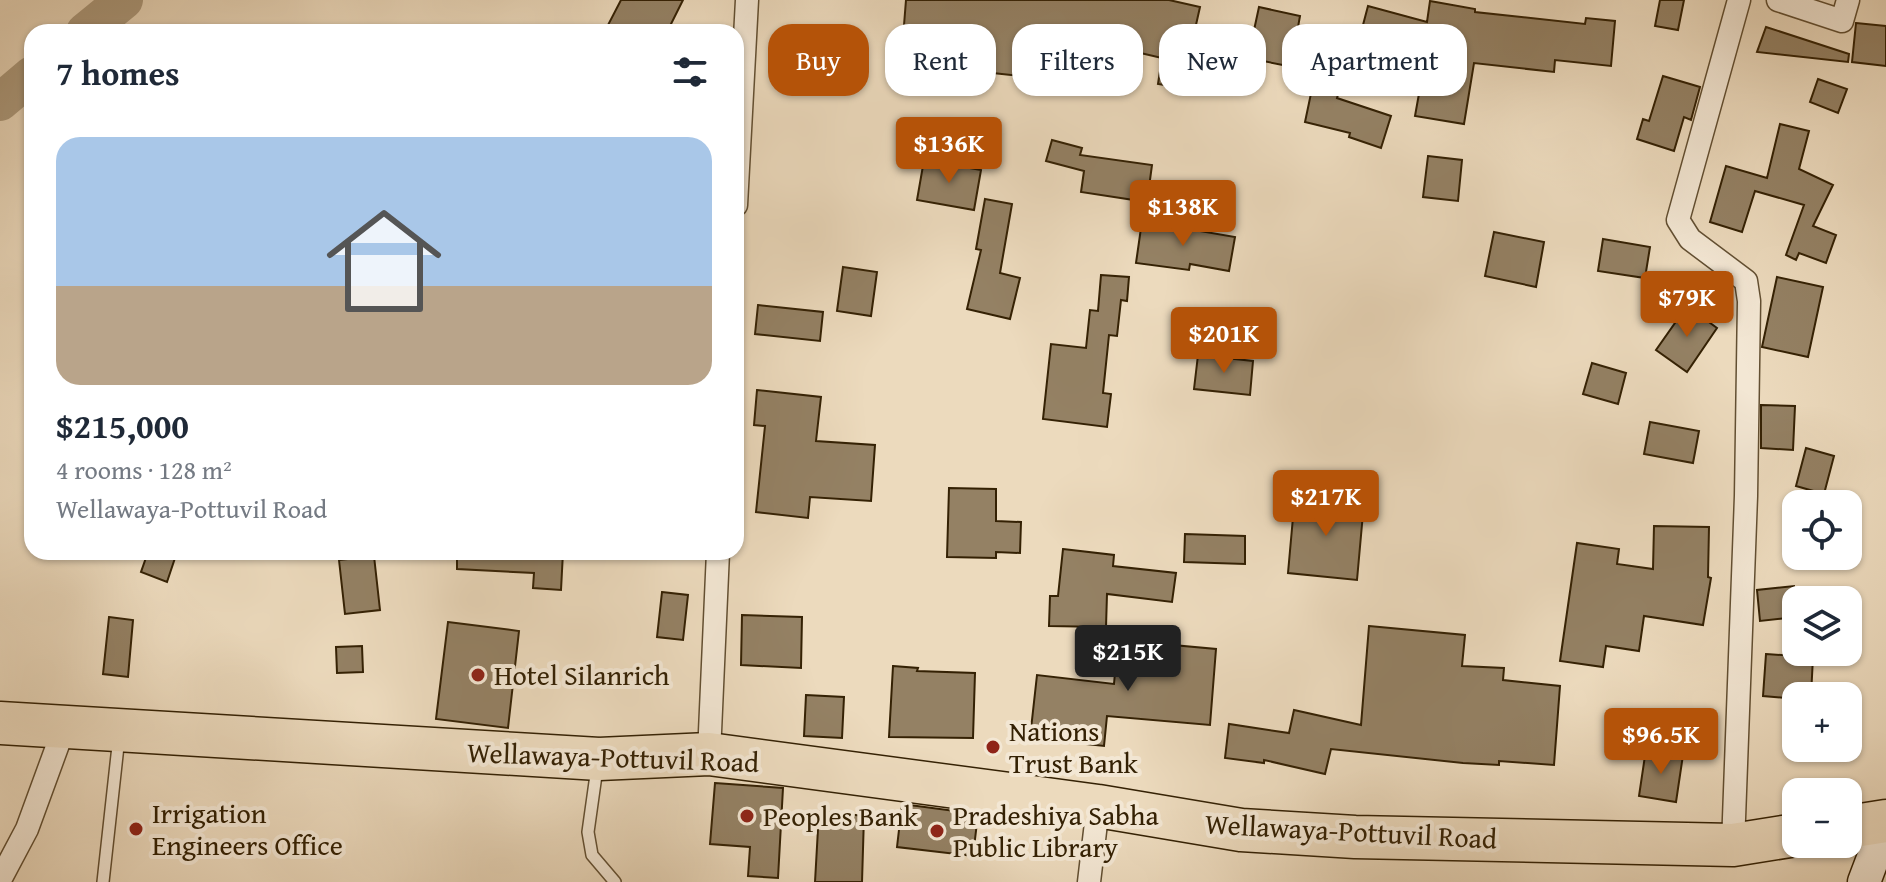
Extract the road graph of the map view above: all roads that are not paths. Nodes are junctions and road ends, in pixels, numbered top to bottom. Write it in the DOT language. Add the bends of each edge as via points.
graph roads {
  1 [pos="747,0"];
  2 [pos="1739,0"];
  3 [pos="1778,0"];
  4 [pos="1848,0"];
  5 [pos="744,56"];
  6 [pos="718,560"];
  7 [pos="0,723"];
  8 [pos="64,728"];
  9 [pos="120,732"];
  10 [pos="709,754"];
  11 [pos="599,759"];
  12 [pos="1098,806"];
  13 [pos="1886,822"];
  14 [pos="1862,825"];
  15 [pos="1782,837"];
  16 [pos="1733,845"];
  17 [pos="0,880"];
  18 [pos="103,882"];
  19 [pos="615,882"];
  20 [pos="1089,882"];
  21 [pos="1864,882"];
  1 -- 5 [label="street"];
  2 -- 16 [label="street" via="1678,220 1690,239 1746,281 1749,301"];
  3 -- 4 [label="street" via="1842,21"];
  6 -- 10 [label="street"];
  7 -- 8 [label="highway, Wellawaya-Pottuvil Road"];
  8 -- 9 [label="highway, Wellawaya-Pottuvil Road"];
  8 -- 17 [label="street" via="27,829"];
  9 -- 11 [label="highway, Wellawaya-Pottuvil Road"];
  9 -- 18 [label="lane"];
  10 -- 11 [label="highway, Wellawaya-Pottuvil Road"];
  10 -- 12 [label="highway, Wellawaya-Pottuvil Road"];
  11 -- 19 [label="lane" via="588,832 592,855"];
  12 -- 16 [label="highway, Wellawaya-Pottuvil Road" via="1241,830"];
  12 -- 20 [label="street"];
  13 -- 14 [label="highway"];
  13 -- 21 [label="street"];
  15 -- 16 [label="highway, Wellawaya-Pottuvil Road"];
}
